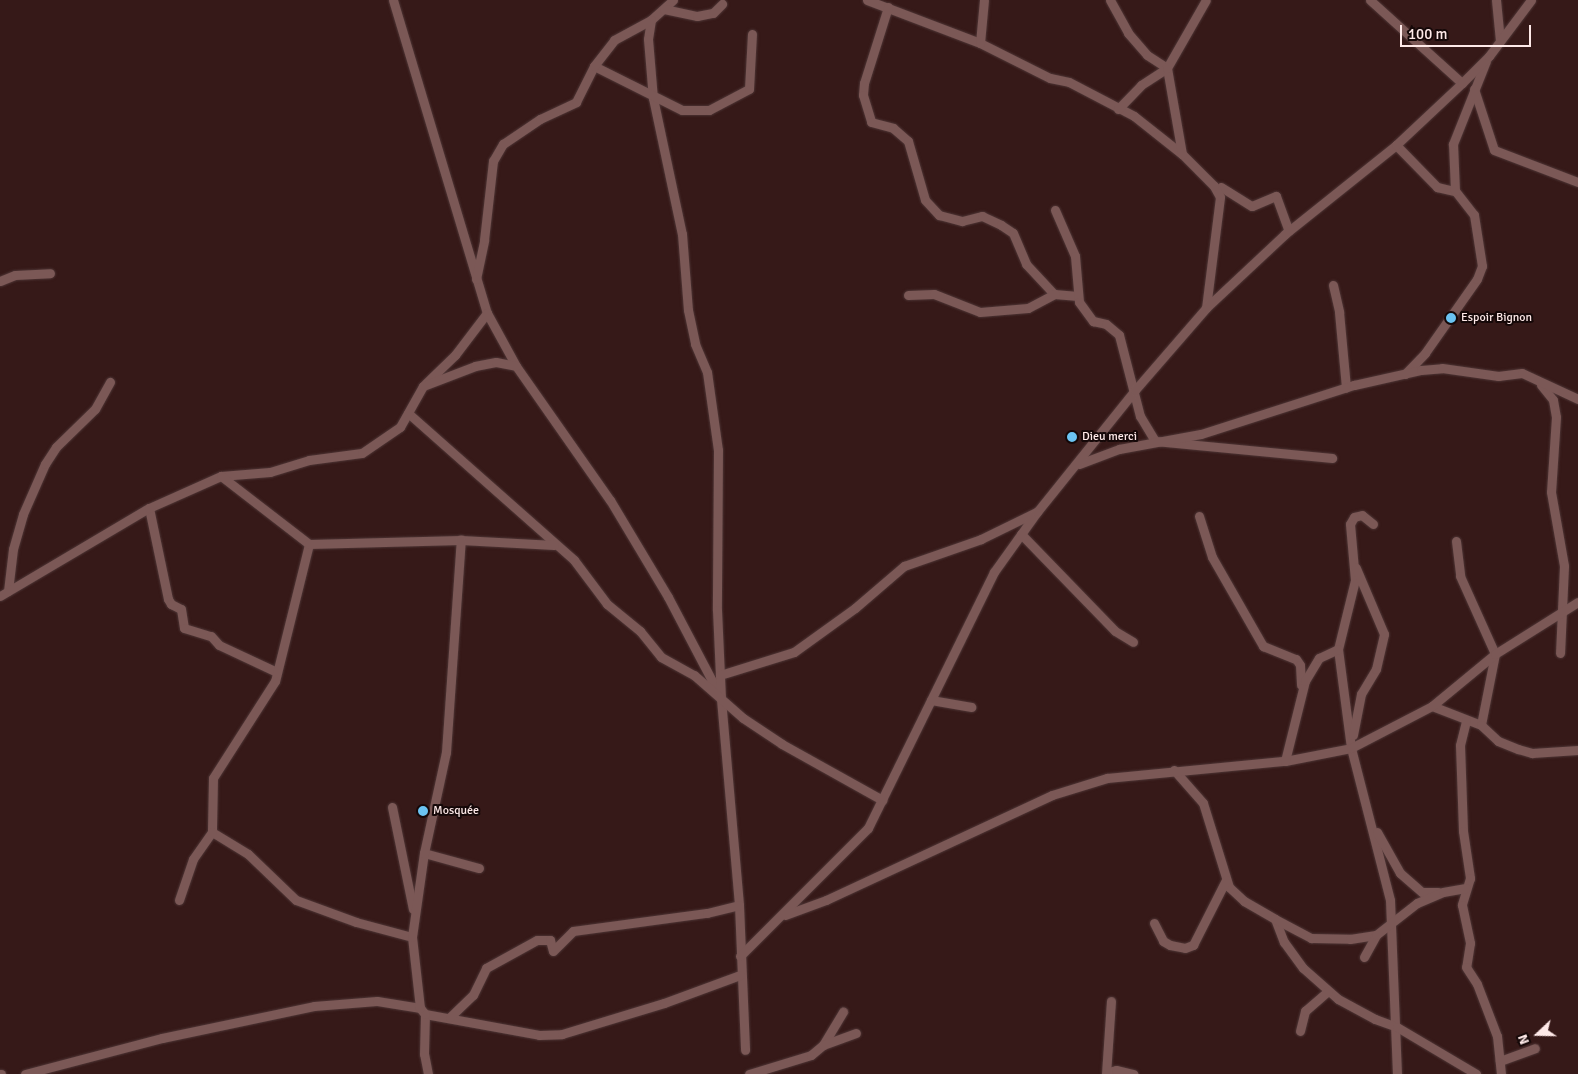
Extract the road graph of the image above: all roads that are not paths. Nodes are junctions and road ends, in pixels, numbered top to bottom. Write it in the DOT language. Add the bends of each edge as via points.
graph roads {
  1 [pos="393,0"];
  2 [pos="673,0"];
  3 [pos="867,0"];
  4 [pos="984,0"];
  5 [pos="1110,0"];
  6 [pos="1206,0"];
  7 [pos="1370,0"];
  8 [pos="1496,0"];
  9 [pos="1531,0"];
  10 [pos="722,4"];
  11 [pos="888,7"];
  12 [pos="664,9"];
  13 [pos="650,20"];
  14 [pos="752,34"];
  15 [pos="1500,41"];
  16 [pos="980,43"];
  17 [pos="1489,56"];
  18 [pos="594,66"];
  19 [pos="1167,68"];
  20 [pos="1462,83"];
  21 [pos="1473,89"];
  22 [pos="653,98"];
  23 [pos="1118,108"];
  24 [pos="1396,145"];
  25 [pos="1182,154"];
  26 [pos="1578,182"];
  27 [pos="1221,187"];
  28 [pos="1455,191"];
  29 [pos="1055,210"];
  30 [pos="1289,231"];
  31 [pos="50,273"];
  32 [pos="0,281"];
  33 [pos="475,281"];
  34 [pos="1333,285"];
  35 [pos="1054,294"];
  36 [pos="908,295"];
  37 [pos="1078,296"];
  38 [pos="1206,308"];
  39 [pos="487,313"];
  40 [pos="516,366"];
  41 [pos="1522,373"];
  42 [pos="1403,376"];
  43 [pos="110,382"];
  44 [pos="423,386"];
  45 [pos="1346,388"];
  46 [pos="1135,390"];
  47 [pos="1578,399"];
  48 [pos="408,413"];
  49 [pos="1201,434"];
  50 [pos="1155,441"];
  51 [pos="1214,449"];
  52 [pos="1332,458"];
  53 [pos="1078,464"];
  54 [pos="221,476"];
  55 [pos="149,508"];
  56 [pos="1037,512"];
  57 [pos="1199,516"];
  58 [pos="1373,524"];
  59 [pos="1021,534"];
  60 [pos="461,540"];
  61 [pos="1456,541"];
  62 [pos="310,544"];
  63 [pos="554,545"];
  64 [pos="1355,567"];
  65 [pos="4,593"];
  66 [pos="1578,602"];
  67 [pos="1563,608"];
  68 [pos="1133,642"];
  69 [pos="1338,649"];
  70 [pos="1560,653"];
  71 [pos="1494,654"];
  72 [pos="277,672"];
  73 [pos="720,675"];
  74 [pos="1301,693"];
  75 [pos="721,699"];
  76 [pos="932,700"];
  77 [pos="1432,706"];
  78 [pos="970,708"];
  79 [pos="1466,721"];
  80 [pos="1481,725"];
  81 [pos="1351,748"];
  82 [pos="1578,750"];
  83 [pos="1285,761"];
  84 [pos="1174,770"];
  85 [pos="882,800"];
  86 [pos="392,807"];
  87 [pos="1370,819"];
  88 [pos="212,832"];
  89 [pos="424,854"];
  90 [pos="479,868"];
  91 [pos="1226,880"];
  92 [pos="1466,888"];
  93 [pos="1443,892"];
  94 [pos="179,900"];
  95 [pos="739,905"];
  96 [pos="414,914"];
  97 [pos="782,916"];
  98 [pos="1275,919"];
  99 [pos="1392,921"];
  100 [pos="1154,923"];
  101 [pos="1376,934"];
  102 [pos="412,937"];
  103 [pos="740,956"];
  104 [pos="1364,957"];
  105 [pos="740,975"];
  106 [pos="1328,991"];
  107 [pos="1111,1001"];
  108 [pos="423,1011"];
  109 [pos="843,1012"];
  110 [pos="450,1017"];
  111 [pos="1397,1027"];
  112 [pos="1300,1031"];
  113 [pos="856,1033"];
  114 [pos="823,1045"];
  115 [pos="1534,1048"];
  116 [pos="745,1050"];
  117 [pos="1500,1061"];
  118 [pos="1107,1073"];
  119 [pos="25,1074"];
  120 [pos="427,1074"];
  121 [pos="748,1074"];
  122 [pos="1134,1074"];
  123 [pos="1397,1074"];
  124 [pos="1476,1074"];
  125 [pos="1501,1074"];
  1 -- 33 [label="street"];
  2 -- 12 [label="street"];
  3 -- 11 [label="street"];
  4 -- 16 [label="street"];
  5 -- 19 [label="street" via="1128,33 1148,55"];
  6 -- 19 [label="street"];
  7 -- 20 [label="street"];
  8 -- 15 [label="street"];
  9 -- 15 [label="street"];
  10 -- 12 [label="street" via="713,12 697,16"];
  11 -- 16 [label="street"];
  11 -- 35 [label="street" via="864,83 863,95 871,122 893,128 908,141 925,200 939,215 962,221 982,216 1002,225 1013,233 1026,264"];
  12 -- 13 [label="street"];
  13 -- 18 [label="street" via="614,40"];
  13 -- 22 [label="street"];
  14 -- 22 [label="street" via="749,89 709,110 695,113"];
  15 -- 17 [label="street"];
  16 -- 23 [label="street" via="1050,78 1069,82"];
  17 -- 20 [label="street"];
  17 -- 21 [label="street"];
  18 -- 22 [label="street"];
  18 -- 33 [label="street" via="576,102 523,130 503,144 496,155"];
  19 -- 23 [label="street" via="1141,85"];
  19 -- 25 [label="street"];
  20 -- 24 [label="street"];
  21 -- 26 [label="street" via="1494,150"];
  21 -- 28 [label="street" via="1453,144"];
  22 -- 73 [label="street" via="682,234 688,310 695,344 707,372 718,450"];
  23 -- 25 [label="street" via="1134,116"];
  24 -- 28 [label="street" via="1437,187"];
  24 -- 30 [label="street"];
  25 -- 38 [label="street" via="1214,186 1220,197"];
  27 -- 30 [label="street" via="1252,206 1276,196"];
  28 -- 42 [label="street" via="1474,215 1482,266 1477,279 1425,353"];
  29 -- 37 [label="street" via="1075,256"];
  30 -- 38 [label="street"];
  31 -- 32 [label="street" via="15,275"];
  33 -- 39 [label="street"];
  34 -- 45 [label="street" via="1340,320"];
  35 -- 36 [label="street" via="1028,308 980,312 934,294"];
  35 -- 37 [label="street"];
  37 -- 46 [label="street" via="1085,313 1093,321 1106,324 1119,335"];
  38 -- 46 [label="street"];
  39 -- 40 [label="street"];
  39 -- 44 [label="street" via="455,355"];
  40 -- 44 [label="street" via="496,362 475,366"];
  40 -- 75 [label="street" via="610,500 668,597"];
  41 -- 42 [label="street" via="1498,376 1442,368"];
  41 -- 47 [label="street"];
  41 -- 67 [label="street" via="1550,393 1555,409 1551,492 1564,566"];
  42 -- 45 [label="street"];
  43 -- 65 [label="street" via="95,409 56,447 45,464 23,514"];
  44 -- 48 [label="street"];
  45 -- 49 [label="street"];
  46 -- 50 [label="street" via="1142,420"];
  46 -- 53 [label="street"];
  48 -- 54 [label="street" via="400,427 362,453 309,460 270,472"];
  48 -- 63 [label="street"];
  49 -- 50 [label="street"];
  49 -- 51 [label="street"];
  50 -- 51 [label="street"];
  50 -- 53 [label="street" via="1119,449"];
  51 -- 52 [label="street"];
  53 -- 56 [label="street"];
  54 -- 55 [label="street"];
  54 -- 62 [label="street"];
  55 -- 65 [label="street"];
  55 -- 72 [label="street" via="168,598 171,604 181,609 184,628 210,636 218,645"];
  56 -- 59 [label="street"];
  56 -- 73 [label="street" via="981,539 904,566 855,608 794,652"];
  57 -- 74 [label="street" via="1212,557 1263,646 1296,659 1300,665"];
  58 -- 64 [label="street" via="1362,515 1354,517 1350,524 1350,546"];
  59 -- 68 [label="street" via="1115,631"];
  59 -- 76 [label="street" via="994,572"];
  60 -- 62 [label="street"];
  60 -- 63 [label="street"];
  60 -- 89 [label="street" via="446,752"];
  61 -- 71 [label="street" via="1460,576"];
  62 -- 72 [label="street"];
  63 -- 75 [label="street" via="574,560 607,604 640,632 661,657 694,676"];
  64 -- 69 [label="street" via="1355,580"];
  64 -- 81 [label="street" via="1384,634 1376,669 1361,694"];
  66 -- 67 [label="street"];
  67 -- 70 [label="street"];
  67 -- 71 [label="street"];
  69 -- 74 [label="street" via="1319,658"];
  69 -- 81 [label="street"];
  71 -- 77 [label="street"];
  71 -- 80 [label="street"];
  72 -- 88 [label="street" via="269,692 213,778"];
  73 -- 75 [label="street"];
  74 -- 83 [label="street"];
  75 -- 85 [label="street" via="782,744"];
  75 -- 95 [label="street"];
  76 -- 78 [label="street"];
  76 -- 85 [label="street"];
  77 -- 79 [label="street"];
  77 -- 81 [label="street"];
  79 -- 80 [label="street"];
  79 -- 92 [label="street" via="1460,746 1463,831 1470,878"];
  80 -- 82 [label="street" via="1498,741 1532,753"];
  81 -- 83 [label="street"];
  81 -- 87 [label="street"];
  83 -- 84 [label="street"];
  84 -- 91 [label="street" via="1203,803"];
  84 -- 97 [label="street" via="1107,778 1052,795 826,900"];
  85 -- 97 [label="street" via="868,828"];
  86 -- 96 [label="street"];
  87 -- 93 [label="street" via="1400,873 1422,892"];
  87 -- 99 [label="street"];
  88 -- 94 [label="street" via="193,859"];
  88 -- 102 [label="street" via="248,854 296,900 356,922"];
  89 -- 90 [label="street"];
  89 -- 96 [label="street"];
  91 -- 98 [label="street" via="1244,901"];
  91 -- 100 [label="street" via="1193,945 1185,948 1170,945 1163,941"];
  92 -- 93 [label="street"];
  92 -- 117 [label="street" via="1462,913 1470,943 1466,967 1497,1036"];
  93 -- 99 [label="street" via="1417,903"];
  95 -- 103 [label="street"];
  95 -- 110 [label="street" via="707,913 573,932 553,951 550,940 537,940 486,968 473,995"];
  96 -- 102 [label="street"];
  97 -- 103 [label="street"];
  98 -- 101 [label="street" via="1311,938 1350,939"];
  98 -- 106 [label="street" via="1284,942"];
  99 -- 101 [label="street"];
  99 -- 111 [label="street"];
  101 -- 104 [label="street"];
  102 -- 108 [label="street"];
  103 -- 105 [label="street"];
  105 -- 110 [label="street" via="664,1004 562,1034 539,1035"];
  105 -- 116 [label="street"];
  106 -- 111 [label="street" via="1361,1012"];
  106 -- 112 [label="street" via="1305,1011"];
  107 -- 118 [label="street"];
  108 -- 110 [label="street"];
  108 -- 119 [label="street" via="377,1001 314,1006 162,1038"];
  108 -- 120 [label="street"];
  109 -- 114 [label="street"];
  111 -- 123 [label="street"];
  111 -- 124 [label="street"];
  113 -- 114 [label="street"];
  114 -- 121 [label="street" via="811,1055"];
  115 -- 117 [label="street"];
  117 -- 125 [label="street"];
  118 -- 122 [label="street" via="1116,1070"];
}
